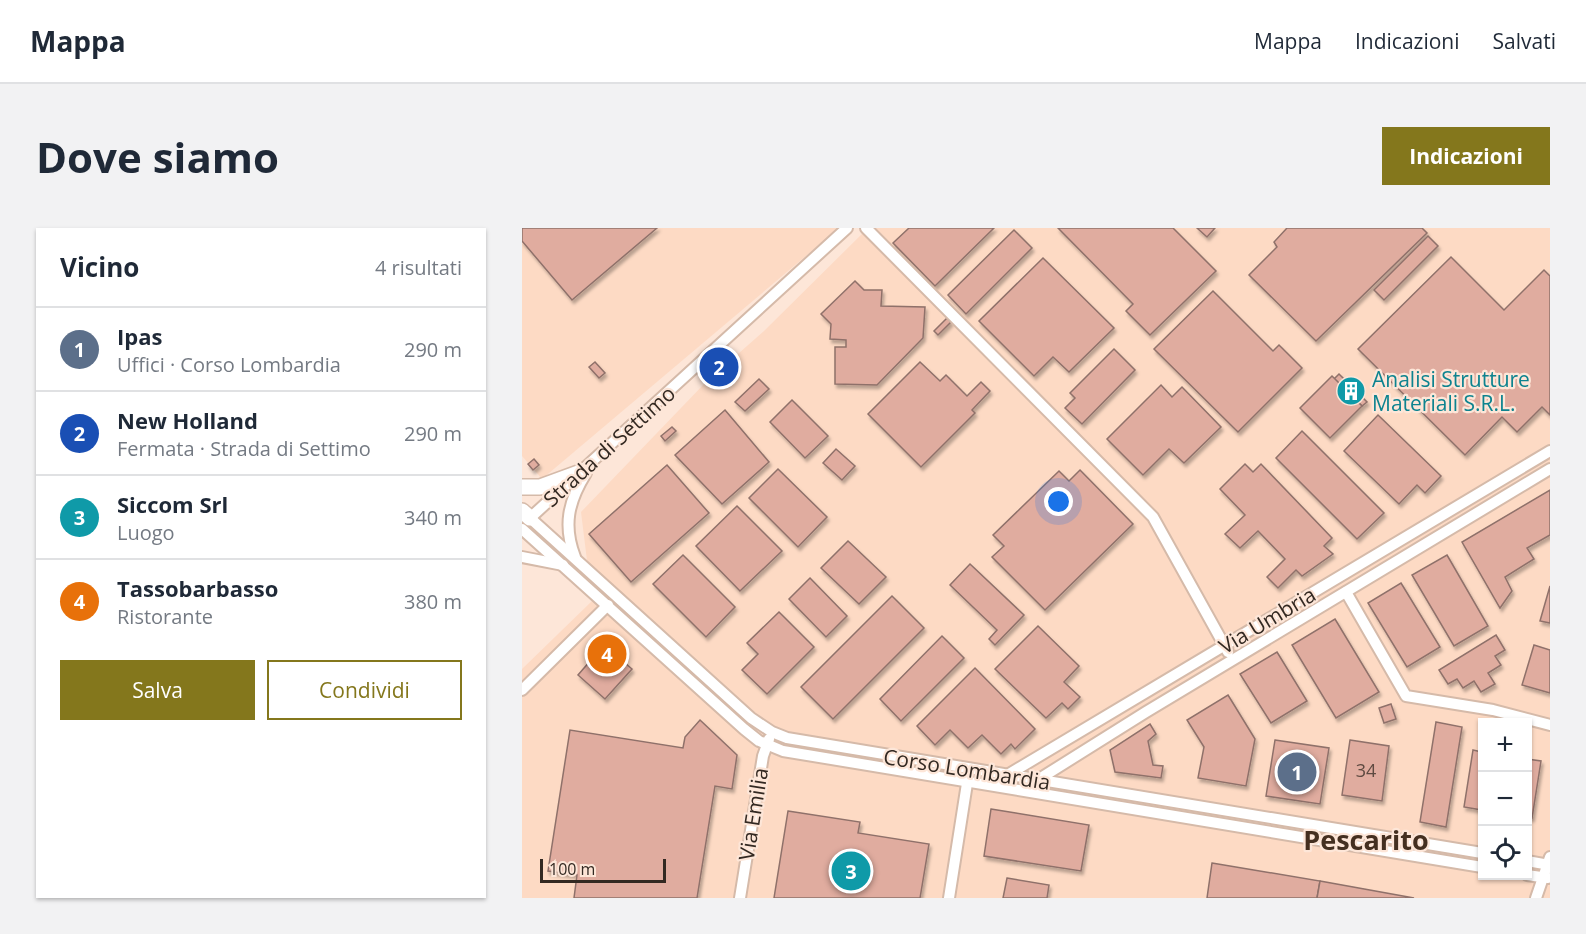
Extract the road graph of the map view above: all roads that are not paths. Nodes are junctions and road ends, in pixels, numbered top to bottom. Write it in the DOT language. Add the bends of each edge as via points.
graph roads {
  1 [pos="847,228"];
  2 [pos="866,228"];
  3 [pos="1550,451"];
  4 [pos="594,460"];
  5 [pos="1550,469"];
  6 [pos="581,472"];
  7 [pos="522,487"];
  8 [pos="1478,495"];
  9 [pos="1485,508"];
  10 [pos="525,520"];
  11 [pos="1403,539"];
  12 [pos="1411,553"];
  13 [pos="522,557"];
  14 [pos="575,558"];
  15 [pos="566,566"];
  16 [pos="1346,592"];
  17 [pos="608,605"];
  18 [pos="1225,646"];
  19 [pos="1232,660"];
  20 [pos="522,690"];
  21 [pos="1131,701"];
  22 [pos="1142,715"];
  23 [pos="1550,725"];
  24 [pos="772,732"];
  25 [pos="766,745"];
  26 [pos="871,753"];
  27 [pos="869,766"];
  28 [pos="969,769"];
  29 [pos="1007,775"];
  30 [pos="1037,780"];
  31 [pos="967,782"];
  32 [pos="989,786"];
  33 [pos="1021,792"];
  34 [pos="1121,794"];
  35 [pos="1118,807"];
  36 [pos="1347,831"];
  37 [pos="1344,845"];
  38 [pos="1478,853"];
  39 [pos="1532,861"];
  40 [pos="1549,862"];
  41 [pos="1478,866"];
  42 [pos="1546,878"];
  43 [pos="740,898"];
  44 [pos="949,898"];
  45 [pos="1536,898"];
  1 -- 4 [label="street, Strada di Settimo"];
  2 -- 18 [label="street" via="1154,517"];
  3 -- 8 [label="street, Via Umbria"];
  4 -- 6 [label="street, Strada di Settimo"];
  4 -- 14 [label="street" via="572,497 567,519"];
  5 -- 9 [label="street, Via Umbria"];
  6 -- 7 [label="highway" via="540,487"];
  6 -- 10 [label="street, Strada di Settimo"];
  8 -- 9 [label="street"];
  8 -- 11 [label="street, Via Umbria"];
  9 -- 12 [label="street, Via Umbria"];
  10 -- 14 [label="street, Corso Lombardia"];
  10 -- 15 [label="street, Corso Lombardia"];
  11 -- 12 [label="street"];
  11 -- 18 [label="street, Via Umbria"];
  12 -- 16 [label="street, Via Umbria"];
  13 -- 15 [label="street"];
  14 -- 24 [label="street, Corso Lombardia" via="751,718"];
  15 -- 17 [label="street, Corso Lombardia"];
  16 -- 19 [label="street, Via Umbria"];
  16 -- 23 [label="street, Via Umbria" via="1406,696 1493,710"];
  17 -- 20 [label="street"];
  17 -- 25 [label="street, Corso Lombardia"];
  18 -- 19 [label="street"];
  18 -- 21 [label="street, Via Umbria"];
  19 -- 22 [label="street, Via Umbria"];
  21 -- 22 [label="street"];
  21 -- 29 [label="street, Via Umbria"];
  22 -- 30 [label="street, Via Umbria"];
  24 -- 25 [label="street, Via Emilia"];
  24 -- 26 [label="street, Corso Lombardia" via="809,743"];
  25 -- 27 [label="street, Corso Lombardia" via="783,752"];
  25 -- 43 [label="street, Via Emilia"];
  26 -- 27 [label="street"];
  26 -- 28 [label="street, Corso Lombardia"];
  27 -- 31 [label="street, Corso Lombardia"];
  28 -- 29 [label="street, Corso Lombardia"];
  28 -- 31 [label="street"];
  29 -- 30 [label="street, Corso Lombardia"];
  29 -- 32 [label="street, Via Umbria"];
  30 -- 33 [label="street, Via Umbria"];
  30 -- 34 [label="street, Corso Lombardia"];
  31 -- 32 [label="street, Corso Lombardia"];
  31 -- 44 [label="street"];
  32 -- 33 [label="street, Corso Lombardia"];
  33 -- 35 [label="street, Corso Lombardia"];
  34 -- 35 [label="street"];
  34 -- 36 [label="street, Corso Lombardia"];
  35 -- 37 [label="street, Corso Lombardia"];
  36 -- 37 [label="street"];
  36 -- 38 [label="street, Corso Lombardia"];
  37 -- 41 [label="street, Corso Lombardia"];
  39 -- 40 [label="street"];
  40 -- 42 [label="street"];
  42 -- 45 [label="street"];
}
